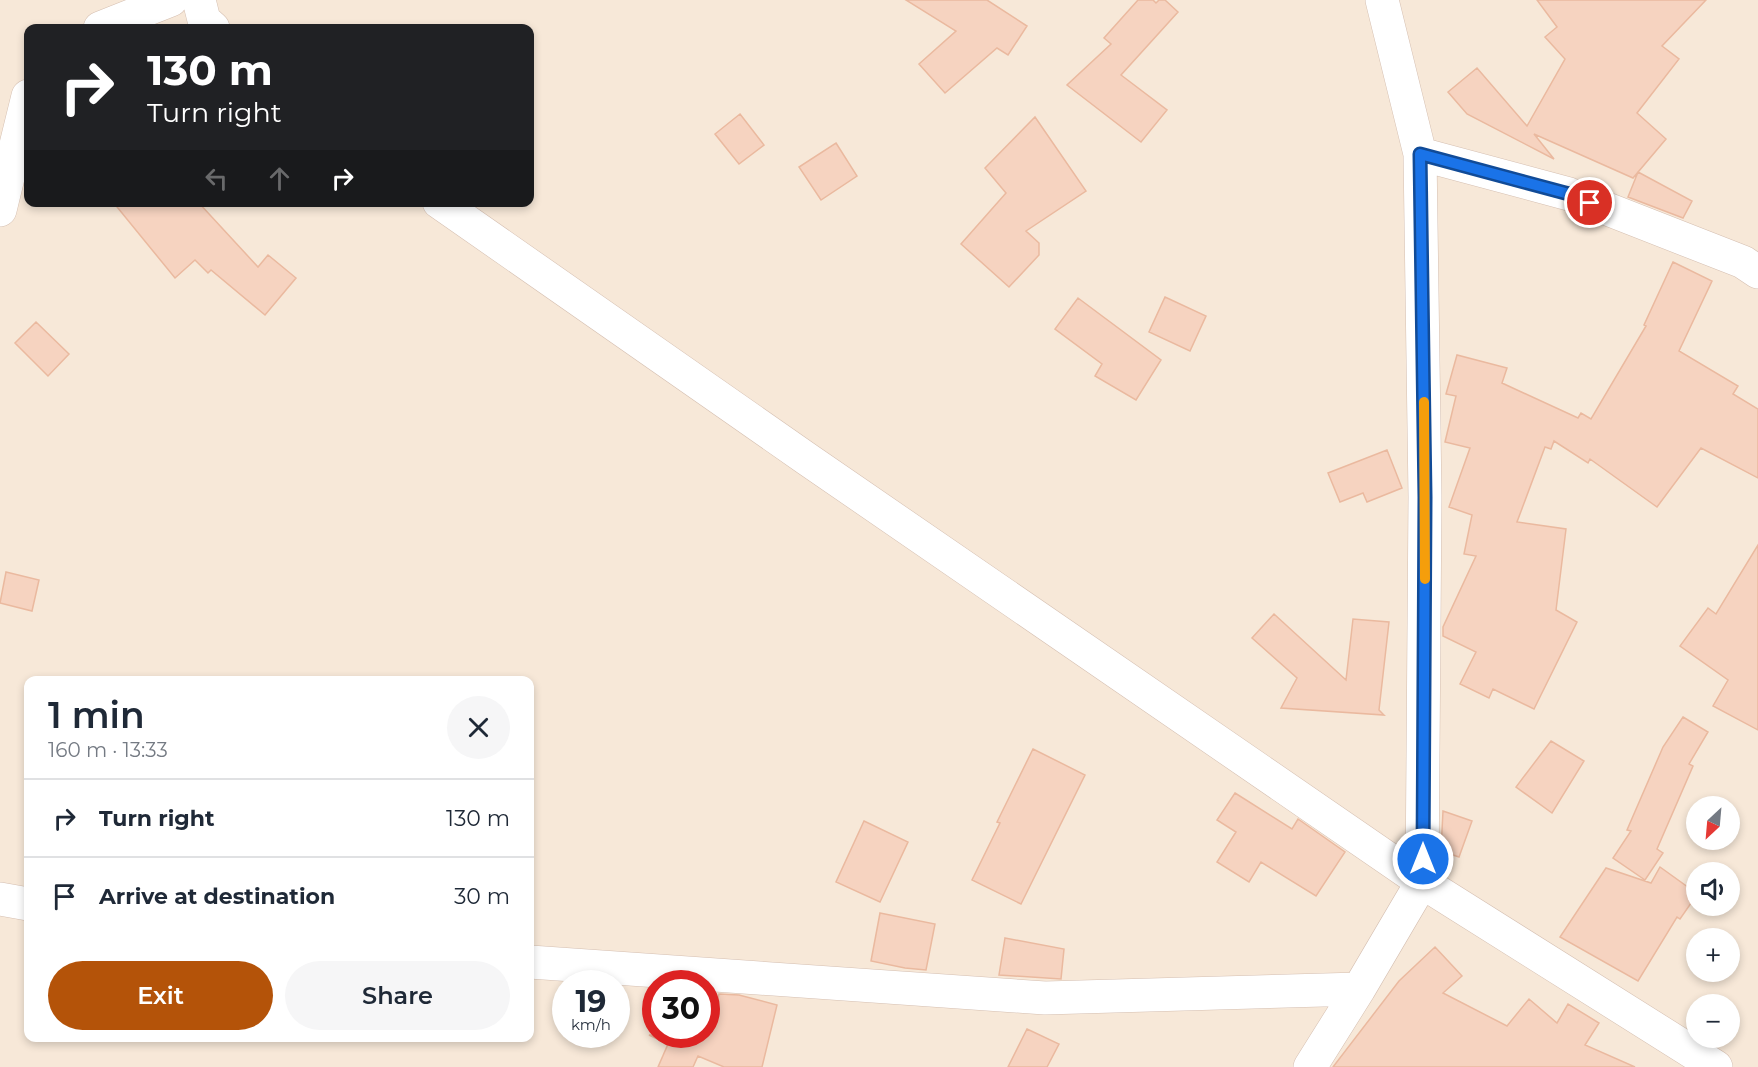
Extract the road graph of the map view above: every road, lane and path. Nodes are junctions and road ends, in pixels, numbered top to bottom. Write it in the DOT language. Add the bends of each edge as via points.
graph roads {
  1 [pos="171,0"];
  2 [pos="199,0"];
  3 [pos="1382,0"];
  4 [pos="110,24"];
  5 [pos="208,24"];
  6 [pos="24,112"];
  7 [pos="1420,154"];
  8 [pos="446,207"];
  9 [pos="0,210"];
  10 [pos="1758,272"];
  11 [pos="1422,882"];
  12 [pos="0,899"];
  13 [pos="24,903"];
  14 [pos="534,962"];
  15 [pos="1359,989"];
  16 [pos="1310,1067"];
  17 [pos="1716,1067"];
  1 -- 4 [label="street"];
  2 -- 5 [label="street"];
  3 -- 7 [label="street"];
  6 -- 9 [label="street"];
  7 -- 10 [label="street" via="1569,194 1743,262"];
  7 -- 11 [label="street" via="1425,497"];
  8 -- 11 [label="street"];
  11 -- 15 [label="street"];
  11 -- 17 [label="street"];
  12 -- 13 [label="street"];
  14 -- 15 [label="street" via="1045,998"];
  15 -- 16 [label="street"];
}
